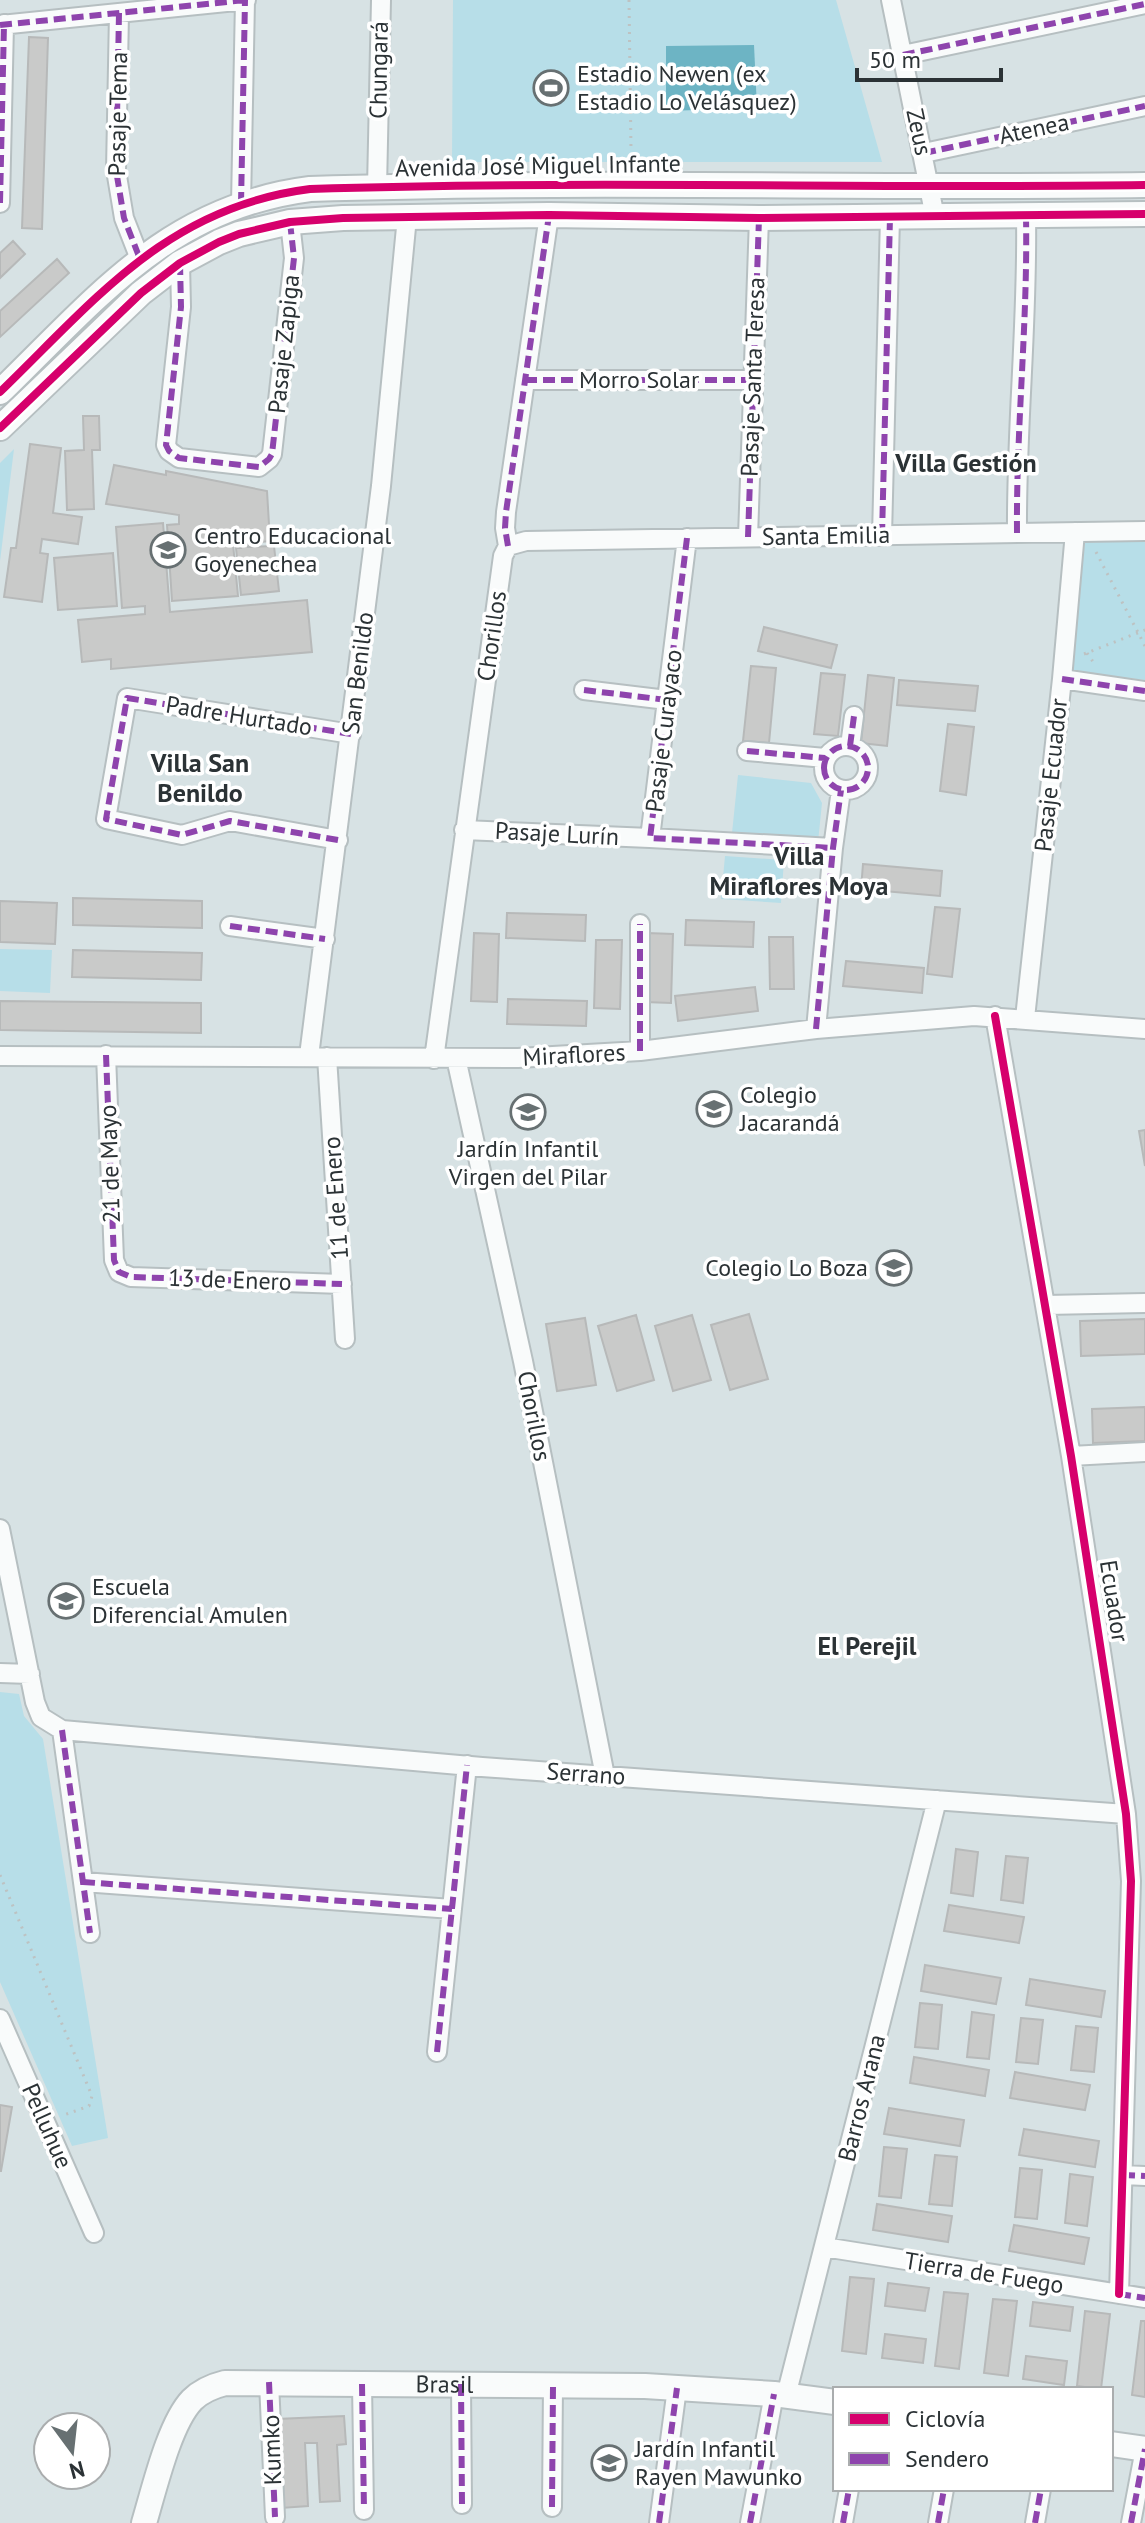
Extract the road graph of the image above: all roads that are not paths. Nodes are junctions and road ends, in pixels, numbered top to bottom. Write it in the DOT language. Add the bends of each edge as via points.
graph roads {
  1 [pos="246,0"];
  2 [pos="381,0"];
  3 [pos="891,0"];
  4 [pos="1145,4"];
  5 [pos="119,13"];
  6 [pos="2,25"];
  7 [pos="903,55"];
  8 [pos="1145,106"];
  9 [pos="924,153"];
  10 [pos="1145,185"];
  11 [pos="377,188"];
  12 [pos="931,188"];
  13 [pos="0,203"];
  14 [pos="241,204"];
  15 [pos="1145,214"];
  16 [pos="549,215"];
  17 [pos="1026,216"];
  18 [pos="407,217"];
  19 [pos="890,217"];
  20 [pos="935,217"];
  21 [pos="759,218"];
  22 [pos="290,222"];
  23 [pos="140,259"];
  24 [pos="180,263"];
  25 [pos="525,380"];
  26 [pos="753,380"];
  27 [pos="0,392"];
  28 [pos="0,428"];
  29 [pos="1145,531"];
  30 [pos="1017,533"];
  31 [pos="882,536"];
  32 [pos="748,537"];
  33 [pos="687,538"];
  34 [pos="1074,538"];
  35 [pos="508,546"];
  36 [pos="1062,679"];
  37 [pos="584,690"];
  38 [pos="1145,691"];
  39 [pos="667,700"];
  40 [pos="854,716"];
  41 [pos="351,734"];
  42 [pos="850,746"];
  43 [pos="747,751"];
  44 [pos="825,758"];
  45 [pos="841,790"];
  46 [pos="464,830"];
  47 [pos="650,838"];
  48 [pos="338,840"];
  49 [pos="833,848"];
  50 [pos="640,924"];
  51 [pos="230,926"];
  52 [pos="325,939"];
  53 [pos="995,1016"];
  54 [pos="1025,1018"];
  55 [pos="816,1029"];
  56 [pos="1145,1029"];
  57 [pos="640,1051"];
  58 [pos="106,1055"];
  59 [pos="0,1056"];
  60 [pos="318,1057"];
  61 [pos="456,1058"];
  62 [pos="434,1059"];
  63 [pos="119,1272"];
  64 [pos="342,1284"];
  65 [pos="1145,1303"];
  66 [pos="1046,1305"];
  67 [pos="345,1339"];
  68 [pos="1145,1452"];
  69 [pos="1071,1456"];
  70 [pos="0,1529"];
  71 [pos="0,1673"];
  72 [pos="30,1674"];
  73 [pos="55,1727"];
  74 [pos="467,1765"];
  75 [pos="605,1776"];
  76 [pos="937,1800"];
  77 [pos="1126,1814"];
  78 [pos="83,1882"];
  79 [pos="452,1909"];
  80 [pos="90,1933"];
  81 [pos="2,2031"];
  82 [pos="437,2052"];
  83 [pos="1123,2175"];
  84 [pos="1145,2176"];
  85 [pos="94,2233"];
  86 [pos="824,2247"];
  87 [pos="1119,2294"];
  88 [pos="1145,2298"];
  89 [pos="269,2382"];
  90 [pos="362,2384"];
  91 [pos="461,2384"];
  92 [pos="553,2385"];
  93 [pos="677,2388"];
  94 [pos="780,2395"];
  95 [pos="833,2402"];
  96 [pos="1113,2444"];
  97 [pos="1145,2449"];
  98 [pos="849,2491"];
  99 [pos="944,2491"];
  100 [pos="1041,2491"];
  101 [pos="462,2504"];
  102 [pos="552,2507"];
  103 [pos="364,2510"];
  104 [pos="275,2517"];
  105 [pos="144,2523"];
  106 [pos="659,2523"];
  107 [pos="750,2523"];
  108 [pos="843,2523"];
  109 [pos="938,2523"];
  110 [pos="1035,2523"];
  111 [pos="1131,2523"];
  1 -- 5 [label="street"];
  1 -- 14 [label="street"];
  2 -- 11 [label="street, Chungará"];
  3 -- 7 [label="street, Zeus"];
  4 -- 7 [label="street"];
  5 -- 6 [label="street"];
  5 -- 23 [label="street, Pasaje Tema" via="117,180"];
  6 -- 13 [label="street"];
  7 -- 9 [label="street, Zeus"];
  8 -- 9 [label="street, Atenea"];
  9 -- 12 [label="street, Zeus"];
  10 -- 12 [label="main road, Avenida José Miguel Infante"];
  11 -- 12 [label="main road, Avenida José Miguel Infante" via="551,183"];
  11 -- 14 [label="main road, Avenida José Miguel Infante" via="310,189"];
  12 -- 20 [label="street, Zeus"];
  14 -- 23 [label="main road, Avenida José Miguel Infante" via="193,225"];
  15 -- 17 [label="main road, Avenida José Miguel Infante"];
  16 -- 18 [label="main road, Avenida José Miguel Infante"];
  16 -- 21 [label="main road, Avenida José Miguel Infante"];
  16 -- 25 [label="street, Chorillos"];
  17 -- 20 [label="main road, Avenida José Miguel Infante"];
  17 -- 30 [label="street"];
  18 -- 22 [label="main road, Avenida José Miguel Infante"];
  18 -- 41 [label="street, San Benildo"];
  19 -- 20 [label="main road, Avenida José Miguel Infante"];
  19 -- 21 [label="main road, Avenida José Miguel Infante"];
  19 -- 31 [label="street"];
  21 -- 26 [label="street, Pasaje Santa Teresa"];
  22 -- 24 [label="main road, Avenida José Miguel Infante" via="229,238"];
  22 -- 24 [label="street, Pasaje Zapiga" via="293,271 272,454 265,464 238,466 179,458 169,451"];
  23 -- 27 [label="main road, Avenida José Miguel Infante"];
  24 -- 28 [label="main road, Avenida José Miguel Infante" via="141,293"];
  25 -- 26 [label="street, Morro Solar"];
  25 -- 35 [label="street, Chorillos" via="506,512"];
  26 -- 32 [label="street, Pasaje Santa Teresa"];
  29 -- 34 [label="street, Santa Emilia"];
  30 -- 31 [label="street, Santa Emilia"];
  30 -- 34 [label="street, Santa Emilia"];
  31 -- 32 [label="street, Santa Emilia"];
  32 -- 33 [label="street, Santa Emilia"];
  33 -- 35 [label="street, Santa Emilia" via="526,541"];
  33 -- 39 [label="street, Pasaje Curayaco"];
  34 -- 36 [label="street, Pasaje Ecuador"];
  35 -- 46 [label="street, Chorillos"];
  36 -- 38 [label="street"];
  36 -- 54 [label="street, Pasaje Ecuador"];
  37 -- 39 [label="street"];
  39 -- 47 [label="street, Pasaje Curayaco"];
  40 -- 42 [label="street"];
  41 -- 48 [label="street, San Benildo"];
  41 -- 48 [label="street, Padre Hurtado" via="127,698 106,819 182,835 230,821"];
  42 -- 44 [label="street"];
  42 -- 45 [label="street" via="866,758 867,774 851,790"];
  43 -- 44 [label="street"];
  44 -- 45 [label="street" via="825,774"];
  45 -- 49 [label="street"];
  46 -- 47 [label="street, Pasaje Lurín"];
  46 -- 62 [label="street, Chorillos"];
  47 -- 49 [label="street, Pasaje Curayaco"];
  48 -- 52 [label="street, San Benildo"];
  49 -- 55 [label="street"];
  50 -- 57 [label="street"];
  51 -- 52 [label="street"];
  52 -- 60 [label="street, San Benildo"];
  53 -- 54 [label="street, Miraflores"];
  53 -- 55 [label="street, Miraflores"];
  53 -- 66 [label="street, Ecuador"];
  54 -- 56 [label="street, Miraflores"];
  55 -- 57 [label="street, Miraflores"];
  57 -- 61 [label="street, Miraflores"];
  58 -- 59 [label="street, Miraflores"];
  58 -- 60 [label="street, Miraflores"];
  58 -- 63 [label="street, 21 de Mayo" via="114,1260"];
  60 -- 62 [label="street, Miraflores"];
  60 -- 64 [label="street, 11 de Enero"];
  61 -- 62 [label="street, Miraflores"];
  61 -- 75 [label="street, Chorillos" via="523,1361"];
  63 -- 64 [label="street, 13 de Enero" via="131,1277"];
  64 -- 67 [label="street, 11 de Enero"];
  65 -- 66 [label="street"];
  66 -- 69 [label="street, Ecuador"];
  68 -- 69 [label="street"];
  69 -- 77 [label="street, Ecuador"];
  70 -- 72 [label="street"];
  71 -- 72 [label="street"];
  72 -- 73 [label="street" via="38,1710"];
  73 -- 74 [label="street, Serrano"];
  73 -- 78 [label="street"];
  74 -- 75 [label="street, Serrano"];
  74 -- 79 [label="street"];
  75 -- 76 [label="street, Serrano"];
  76 -- 77 [label="street, Serrano"];
  76 -- 86 [label="street, Barros Arana"];
  77 -- 83 [label="street, Ecuador" via="1131,1881"];
  78 -- 79 [label="street"];
  78 -- 80 [label="street"];
  79 -- 82 [label="street"];
  81 -- 85 [label="street, Pelluhue"];
  83 -- 84 [label="street"];
  83 -- 87 [label="street, Ecuador"];
  86 -- 87 [label="street, Tierra de Fuego"];
  86 -- 94 [label="street, Barros Arana"];
  87 -- 88 [label="street, Tierra de Fuego"];
  89 -- 90 [label="main road, Brasil"];
  89 -- 104 [label="street, Kumko"];
  89 -- 105 [label="main road, Brasil" via="225,2383 192,2400 169,2444"];
  90 -- 91 [label="main road, Brasil"];
  90 -- 103 [label="street"];
  91 -- 92 [label="main road, Brasil"];
  91 -- 101 [label="street"];
  92 -- 93 [label="main road, Brasil"];
  92 -- 102 [label="street"];
  93 -- 94 [label="main road, Brasil"];
  93 -- 106 [label="street"];
  94 -- 95 [label="main road, Brasil"];
  94 -- 107 [label="street, Barros Arana"];
  96 -- 97 [label="main road"];
  97 -- 111 [label="street"];
  98 -- 108 [label="street"];
  99 -- 109 [label="street"];
  100 -- 110 [label="street"];
}
